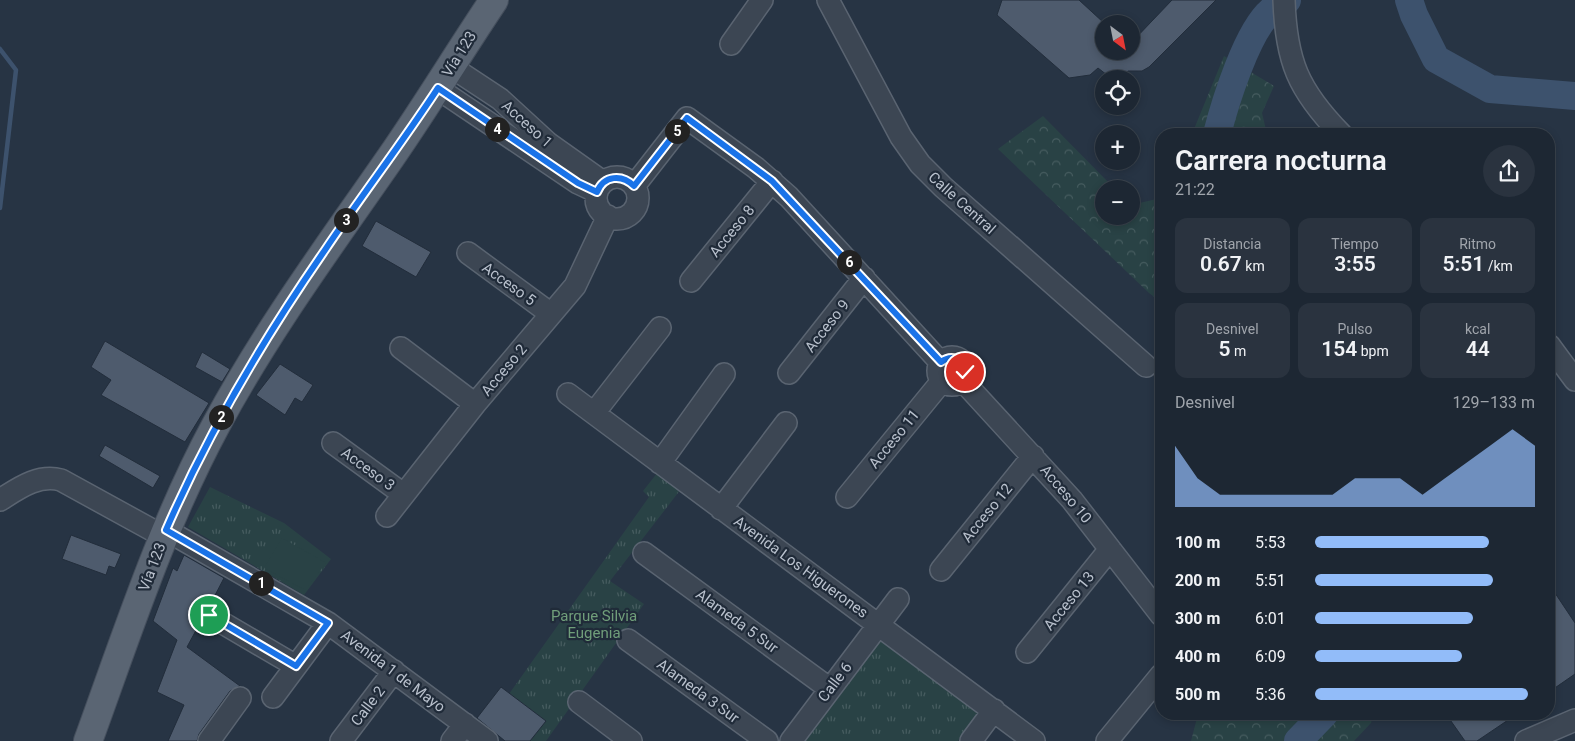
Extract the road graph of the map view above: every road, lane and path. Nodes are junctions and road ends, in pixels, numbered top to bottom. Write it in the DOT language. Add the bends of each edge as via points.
graph roads {
  1 [pos="483,0"];
  2 [pos="494,0"];
  3 [pos="762,0"];
  4 [pos="828,0"];
  5 [pos="1284,7"];
  6 [pos="473,31"];
  7 [pos="731,44"];
  8 [pos="444,77"];
  9 [pos="483,87"];
  10 [pos="470,110"];
  11 [pos="1335,128"];
  12 [pos="544,151"];
  13 [pos="772,181"];
  14 [pos="634,186"];
  15 [pos="600,187"];
  16 [pos="608,216"];
  17 [pos="468,253"];
  18 [pos="864,278"];
  19 [pos="691,281"];
  20 [pos="551,314"];
  21 [pos="660,328"];
  22 [pos="401,348"];
  23 [pos="1555,353"];
  24 [pos="1146,366"];
  25 [pos="789,373"];
  26 [pos="724,374"];
  27 [pos="948,375"];
  28 [pos="1575,380"];
  29 [pos="568,394"];
  30 [pos="475,404"];
  31 [pos="594,413"];
  32 [pos="786,423"];
  33 [pos="333,443"];
  34 [pos="1033,456"];
  35 [pos="660,463"];
  36 [pos="404,494"];
  37 [pos="847,497"];
  38 [pos="0,500"];
  39 [pos="721,509"];
  40 [pos="387,516"];
  41 [pos="165,533"];
  42 [pos="1110,549"];
  43 [pos="644,553"];
  44 [pos="941,570"];
  45 [pos="898,599"];
  46 [pos="1155,607"];
  47 [pos="209,615"];
  48 [pos="328,623"];
  49 [pos="880,624"];
  50 [pos="628,640"];
  51 [pos="1027,652"];
  52 [pos="296,666"];
  53 [pos="394,671"];
  54 [pos="1155,682"];
  55 [pos="830,689"];
  56 [pos="240,698"];
  57 [pos="273,698"];
  58 [pos="579,702"];
  59 [pos="994,710"];
  60 [pos="1575,720"];
  61 [pos="458,733"];
  62 [pos="88,741"];
  63 [pos="209,741"];
  64 [pos="341,741"];
  65 [pos="487,741"];
  66 [pos="631,741"];
  67 [pos="767,741"];
  68 [pos="791,741"];
  69 [pos="971,741"];
  70 [pos="1034,741"];
  71 [pos="1107,741"];
  72 [pos="1526,741"];
  1 -- 6 [label="street"];
  2 -- 6 [label="main road, Vía 123"];
  3 -- 7 [label="street"];
  4 -- 24 [label="street, Calle Central" via="901,137 920,164 943,188"];
  5 -- 11 [label="street" via="1288,44 1298,80 1321,114"];
  6 -- 8 [label="main road, Vía 123"];
  8 -- 9 [label="street, Acceso 1"];
  8 -- 10 [label="street, Acceso 1"];
  8 -- 41 [label="main road, Vía 123" via="324,250 249,367 216,425"];
  9 -- 10 [label="street"];
  9 -- 12 [label="street, Acceso 1" via="519,115"];
  10 -- 12 [label="street, Acceso 1"];
  12 -- 15 [label="street, Acceso 1"];
  13 -- 14 [label="street, Acceso 10" via="687,118"];
  13 -- 18 [label="street, Acceso 10"];
  13 -- 19 [label="street, Acceso 8"];
  14 -- 15 [label="street" via="616,177"];
  14 -- 16 [label="street" via="637,198 632,211 621,218"];
  15 -- 16 [label="street" via="596,204"];
  16 -- 20 [label="street, Acceso 2" via="575,286"];
  17 -- 20 [label="street, Acceso 5"];
  18 -- 25 [label="street, Acceso 9"];
  18 -- 27 [label="street, Acceso 10"];
  20 -- 30 [label="street, Acceso 2"];
  21 -- 31 [label="street"];
  22 -- 30 [label="street"];
  23 -- 28 [label="street"];
  26 -- 35 [label="street"];
  27 -- 34 [label="street, Acceso 10"];
  27 -- 37 [label="street, Acceso 11"];
  29 -- 31 [label="street, Avenida Los Higuerones"];
  30 -- 36 [label="street, Acceso 2"];
  31 -- 35 [label="street, Avenida Los Higuerones"];
  32 -- 39 [label="street"];
  33 -- 36 [label="street, Acceso 3"];
  34 -- 42 [label="street, Acceso 10"];
  34 -- 44 [label="street, Acceso 12"];
  35 -- 39 [label="street, Avenida Los Higuerones"];
  36 -- 40 [label="street, Acceso 2"];
  38 -- 41 [label="street, Avenida 1 de Mayo" via="27,484 52,478"];
  39 -- 49 [label="street, Avenida Los Higuerones"];
  41 -- 48 [label="street, Avenida 1 de Mayo"];
  41 -- 62 [label="main road, Vía 123"];
  42 -- 46 [label="street, Acceso 10"];
  42 -- 51 [label="street, Acceso 13"];
  43 -- 55 [label="street, Alameda 5 Sur"];
  45 -- 49 [label="street, Calle 6"];
  47 -- 52 [label="street"];
  48 -- 52 [label="street"];
  48 -- 53 [label="street, Avenida 1 de Mayo"];
  49 -- 55 [label="street, Calle 6"];
  49 -- 59 [label="street, Avenida Los Higuerones"];
  50 -- 67 [label="street, Alameda 3 Sur"];
  52 -- 57 [label="street"];
  53 -- 61 [label="street, Avenida 1 de Mayo"];
  53 -- 64 [label="street, Calle 2"];
  54 -- 71 [label="street"];
  55 -- 68 [label="street, Calle 6"];
  56 -- 63 [label="street"];
  58 -- 66 [label="street"];
  59 -- 69 [label="street"];
  59 -- 70 [label="street, Avenida Los Higuerones"];
  60 -- 72 [label="street"];
  61 -- 65 [label="street, Avenida 1 de Mayo"];
}
